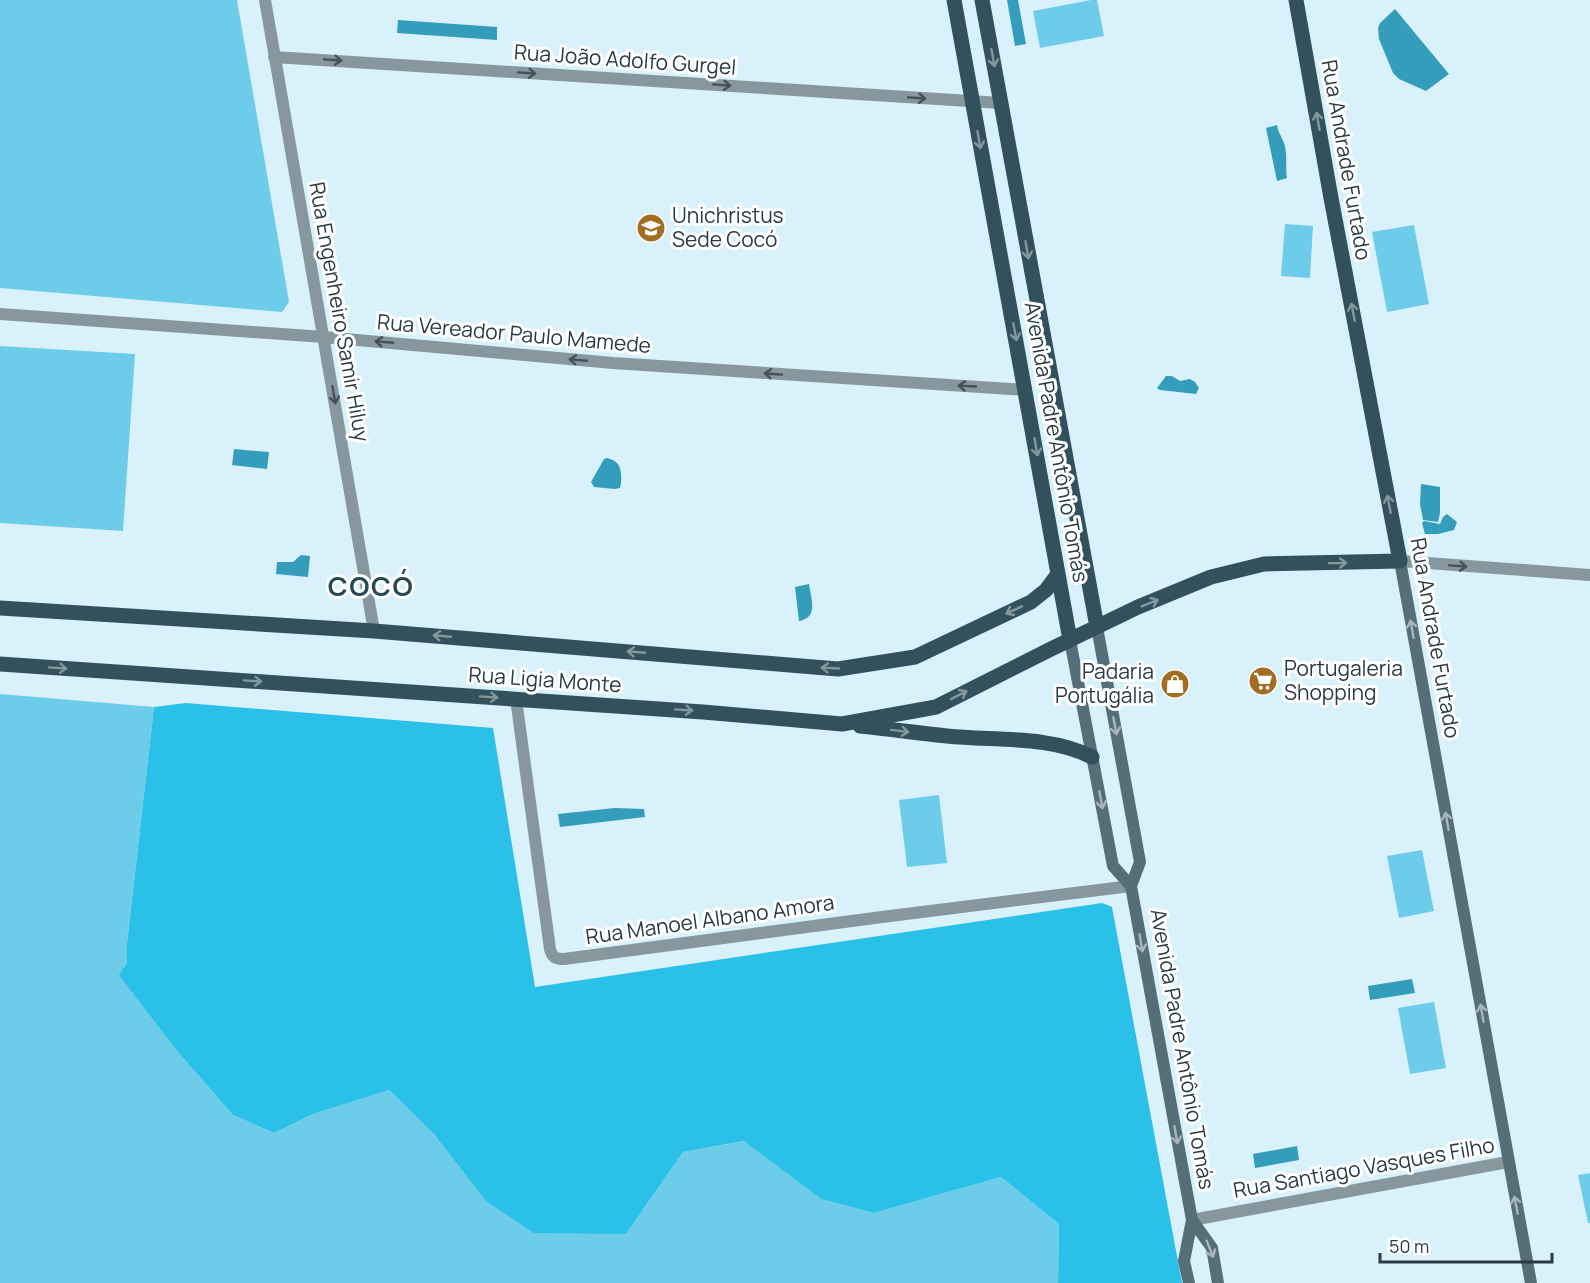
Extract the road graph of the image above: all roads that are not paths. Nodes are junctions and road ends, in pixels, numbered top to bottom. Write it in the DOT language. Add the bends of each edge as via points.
graph roads {
  1 [pos="265,0"];
  2 [pos="954,0"];
  3 [pos="982,0"];
  4 [pos="1296,0"];
  5 [pos="274,57"];
  6 [pos="972,102"];
  7 [pos="1001,103"];
  8 [pos="0,314"];
  9 [pos="324,337"];
  10 [pos="1026,390"];
  11 [pos="1400,561"];
  12 [pos="1058,574"];
  13 [pos="1590,575"];
  14 [pos="0,608"];
  15 [pos="1097,627"];
  16 [pos="374,631"];
  17 [pos="1070,640"];
  18 [pos="0,664"];
  19 [pos="516,699"];
  20 [pos="842,724"];
  21 [pos="1092,757"];
  22 [pos="1131,885"];
  23 [pos="1508,1162"];
  24 [pos="1192,1220"];
  25 [pos="1189,1283"];
  26 [pos="1218,1283"];
  27 [pos="1531,1283"];
  1 -- 5 [label="street, Rua Engenheiro Samir Hiluy"];
  2 -- 6 [label="main road, Avenida Padre Antônio Tomás"];
  3 -- 7 [label="main road, Avenida Padre Antônio Tomás, one-way"];
  11 -- 4 [label="main road, Rua Andrade Furtado, one-way"];
  5 -- 6 [label="street, Rua João Adolfo Gurgel, one-way"];
  5 -- 9 [label="street, Rua Engenheiro Samir Hiluy"];
  6 -- 7 [label="street, Rua João Adolfo Gurgel"];
  6 -- 10 [label="main road, Avenida Padre Antônio Tomás, one-way"];
  7 -- 15 [label="main road, Avenida Padre Antônio Tomás, one-way"];
  8 -- 9 [label="street, Rua Vereador Paulo Mamede"];
  10 -- 9 [label="street, Rua Vereador Paulo Mamede, one-way" via="624,364"];
  9 -- 16 [label="street, Rua Engenheiro Samir Hiluy, one-way"];
  10 -- 12 [label="main road, Avenida Padre Antônio Tomás, one-way"];
  11 -- 13 [label="street, one-way"];
  15 -- 11 [label="main road, Rua Ligia Monte, one-way" via="1211,577 1264,564"];
  23 -- 11 [label="street, Rua Andrade Furtado, one-way"];
  12 -- 16 [label="main road, Rua Ligia Monte, one-way" via="1032,602 915,657 838,669"];
  12 -- 17 [label="main road, Avenida Padre Antônio Tomás"];
  14 -- 16 [label="main road, Rua Ligia Monte"];
  15 -- 17 [label="main road, Rua Ligia Monte"];
  15 -- 22 [label="street, Avenida Padre Antônio Tomás, one-way" via="1140,862"];
  20 -- 17 [label="main road, Rua Ligia Monte, one-way" via="936,707"];
  17 -- 21 [label="street, Avenida Padre Antônio Tomás"];
  18 -- 19 [label="main road, Rua Ligia Monte, one-way"];
  19 -- 20 [label="main road, Rua Ligia Monte, one-way"];
  19 -- 22 [label="street, Rua Manoel Albano Amora" via="550,948 556,959"];
  20 -- 21 [label="main road, one-way" via="1011,739 1065,747"];
  21 -- 22 [label="street, Avenida Padre Antônio Tomás, one-way" via="1113,866"];
  22 -- 24 [label="street, Avenida Padre Antônio Tomás, one-way"];
  23 -- 24 [label="street, Rua Santiago Vasques Filho"];
  27 -- 23 [label="street, Rua Andrade Furtado, one-way"];
  24 -- 25 [label="street, Avenida Padre Antônio Tomás" via="1184,1261"];
  24 -- 26 [label="street, Avenida Padre Antônio Tomás, one-way" via="1212,1248"];
}
